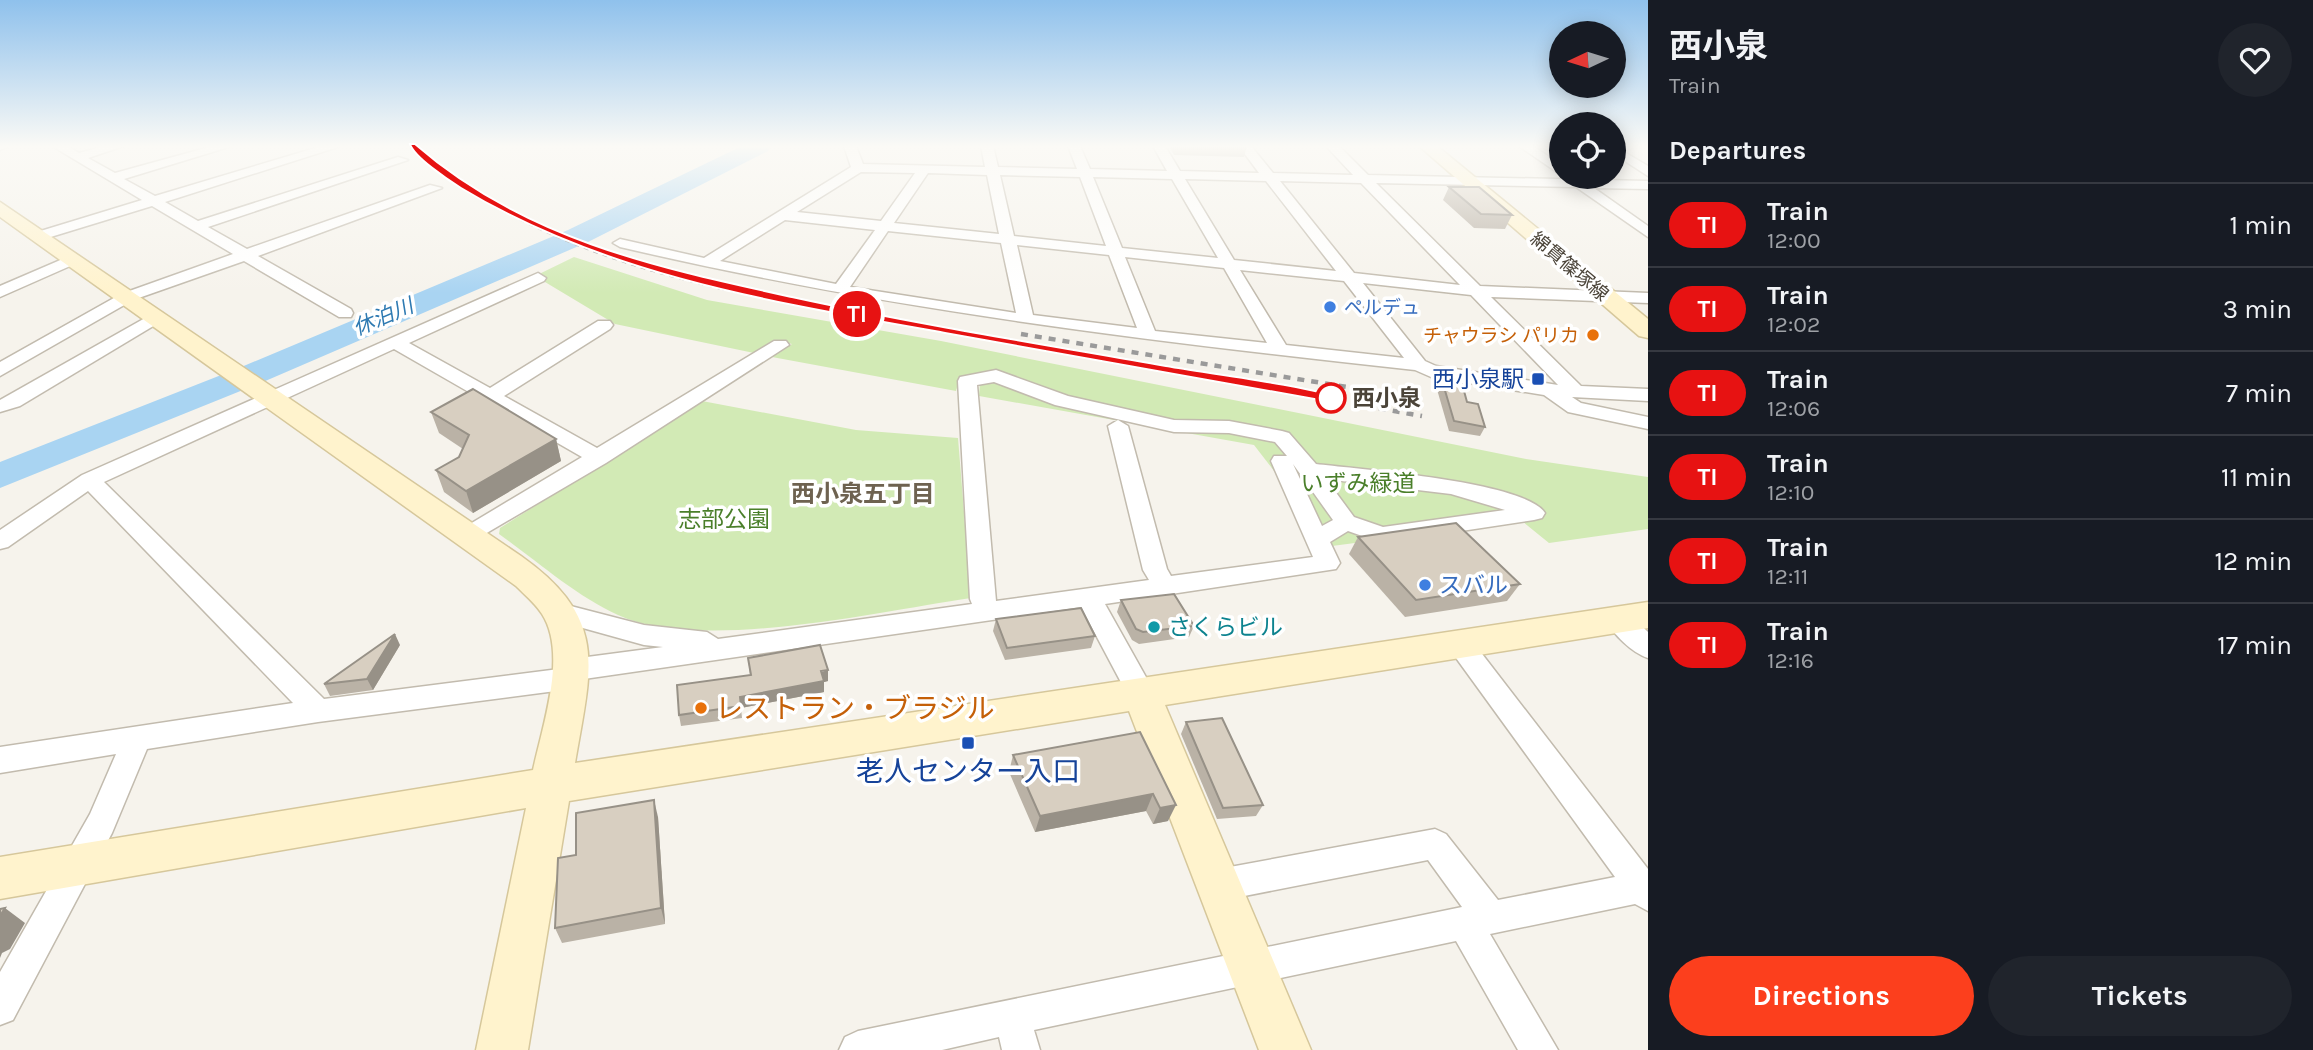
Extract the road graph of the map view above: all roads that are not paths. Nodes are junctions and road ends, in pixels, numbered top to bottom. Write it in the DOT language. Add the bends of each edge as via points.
graph roads {
  1 [pos="142,195"];
  2 [pos="172,195"];
  3 [pos="294,195"];
  4 [pos="415,195"];
  5 [pos="814,195"];
  6 [pos="907,195"];
  7 [pos="998,195"];
  8 [pos="1094,195"];
  9 [pos="1189,195"];
  10 [pos="1284,195"];
  11 [pos="1380,195"];
  12 [pos="1485,195"];
  13 [pos="1596,195"];
  14 [pos="152,201"];
  15 [pos="0,208"];
  16 [pos="782,215"];
  17 [pos="198,226"];
  18 [pos="885,226"];
  19 [pos="1648,233"];
  20 [pos="38,236"];
  21 [pos="1008,240"];
  22 [pos="620,243"];
  23 [pos="1117,252"];
  24 [pos="246,255"];
  25 [pos="72,260"];
  26 [pos="706,262"];
  27 [pos="1231,264"];
  28 [pos="1349,277"];
  29 [pos="538,278"];
  30 [pos="5,286"];
  31 [pos="841,288"];
  32 [pos="1475,291"];
  33 [pos="1604,295"];
  34 [pos="127,298"];
  35 [pos="1648,298"];
  36 [pos="345,313"];
  37 [pos="1025,317"];
  38 [pos="154,318"];
  39 [pos="604,325"];
  40 [pos="1648,331"];
  41 [pos="1148,334"];
  42 [pos="394,342"];
  43 [pos="780,345"];
  44 [pos="1280,350"];
  45 [pos="1419,365"];
  46 [pos="0,370"];
  47 [pos="248,384"];
  48 [pos="1550,390"];
  49 [pos="1576,392"];
  50 [pos="1648,395"];
  51 [pos="491,396"];
  52 [pos="0,406"];
  53 [pos="1648,423"];
  54 [pos="1118,426"];
  55 [pos="598,458"];
  56 [pos="1281,461"];
  57 [pos="1309,470"];
  58 [pos="90,480"];
  59 [pos="1346,522"];
  60 [pos="468,536"];
  61 [pos="1317,538"];
  62 [pos="0,541"];
  63 [pos="1165,586"];
  64 [pos="1089,598"];
  65 [pos="989,611"];
  66 [pos="563,613"];
  67 [pos="1633,617"];
  68 [pos="759,643"];
  69 [pos="1460,644"];
  70 [pos="1648,648"];
  71 [pos="571,674"];
  72 [pos="1142,695"];
  73 [pos="318,711"];
  74 [pos="136,741"];
  75 [pos="0,760"];
  76 [pos="551,786"];
  77 [pos="79,867"];
  78 [pos="0,878"];
  79 [pos="1219,885"];
  80 [pos="1645,891"];
  81 [pos="1478,920"];
  82 [pos="1252,968"];
  83 [pos="0,1007"];
  84 [pos="1017,1034"];
  85 [pos="502,1050"];
  86 [pos="858,1050"];
  87 [pos="1285,1050"];
  88 [pos="1539,1050"];
  1 -- 14 [label="street"];
  2 -- 14 [label="street"];
  3 -- 17 [label="street"];
  4 -- 24 [label="street"];
  5 -- 16 [label="street"];
  6 -- 18 [label="street"];
  7 -- 21 [label="street"];
  8 -- 23 [label="street"];
  9 -- 27 [label="street"];
  10 -- 28 [label="street"];
  11 -- 32 [label="street"];
  12 -- 33 [label="street, 綿貫篠塚線"];
  13 -- 19 [label="street"];
  14 -- 17 [label="street"];
  14 -- 20 [label="street"];
  15 -- 20 [label="street"];
  16 -- 18 [label="street"];
  16 -- 26 [label="street"];
  17 -- 24 [label="street"];
  18 -- 21 [label="street"];
  18 -- 31 [label="street"];
  20 -- 25 [label="street"];
  21 -- 23 [label="street"];
  21 -- 37 [label="street"];
  22 -- 26 [label="street"];
  23 -- 27 [label="street"];
  23 -- 41 [label="street"];
  24 -- 34 [label="street"];
  24 -- 36 [label="street"];
  25 -- 30 [label="street"];
  25 -- 34 [label="street"];
  26 -- 31 [label="street"];
  27 -- 28 [label="street"];
  27 -- 44 [label="street"];
  28 -- 32 [label="street"];
  28 -- 45 [label="street"];
  29 -- 42 [label="street"];
  31 -- 37 [label="street"];
  32 -- 33 [label="street"];
  32 -- 49 [label="street"];
  33 -- 35 [label="street"];
  33 -- 40 [label="street, 綿貫篠塚線"];
  34 -- 38 [label="street"];
  34 -- 46 [label="street"];
  37 -- 41 [label="street"];
  38 -- 47 [label="street"];
  38 -- 52 [label="street"];
  39 -- 51 [label="street"];
  41 -- 44 [label="street"];
  42 -- 47 [label="street"];
  42 -- 51 [label="street"];
  43 -- 55 [label="street"];
  44 -- 45 [label="street"];
  45 -- 48 [label="street"];
  47 -- 58 [label="street"];
  47 -- 60 [label="street"];
  48 -- 49 [label="street"];
  48 -- 53 [label="street" via="1575,408"];
  49 -- 50 [label="street"];
  51 -- 55 [label="street"];
  54 -- 63 [label="street" via="1155,570"];
  55 -- 60 [label="street"];
  56 -- 61 [label="street"];
  57 -- 59 [label="street"];
  57 -- 59 [label="street" via="1453,485 1534,513 1382,535"];
  57 -- 65 [label="street" via="1282,437 1229,427 1174,426 1062,401 996,376 967,381 982,598"];
  58 -- 62 [label="street"];
  58 -- 73 [label="street"];
  59 -- 61 [label="street"];
  60 -- 66 [label="street" via="543,591"];
  61 -- 63 [label="street" via="1328,563"];
  63 -- 64 [label="street"];
  64 -- 65 [label="street"];
  64 -- 72 [label="street"];
  65 -- 68 [label="street"];
  66 -- 68 [label="street" via="644,635"];
  66 -- 71 [label="street" via="571,638"];
  67 -- 69 [label="street"];
  67 -- 70 [label="street"];
  68 -- 71 [label="street"];
  69 -- 72 [label="street"];
  69 -- 80 [label="street"];
  71 -- 73 [label="street"];
  71 -- 76 [label="street"];
  72 -- 76 [label="street"];
  72 -- 79 [label="street"];
  73 -- 74 [label="street"];
  74 -- 75 [label="street"];
  74 -- 77 [label="street"];
  76 -- 77 [label="street"];
  76 -- 85 [label="street"];
  77 -- 78 [label="street"];
  77 -- 83 [label="street"];
  79 -- 81 [label="street" via="1434,844"];
  79 -- 82 [label="street"];
  80 -- 81 [label="street"];
  81 -- 82 [label="street"];
  81 -- 88 [label="street"];
  82 -- 84 [label="street" via="1105,996"];
  82 -- 87 [label="street"];
  84 -- 86 [label="street"];
}
